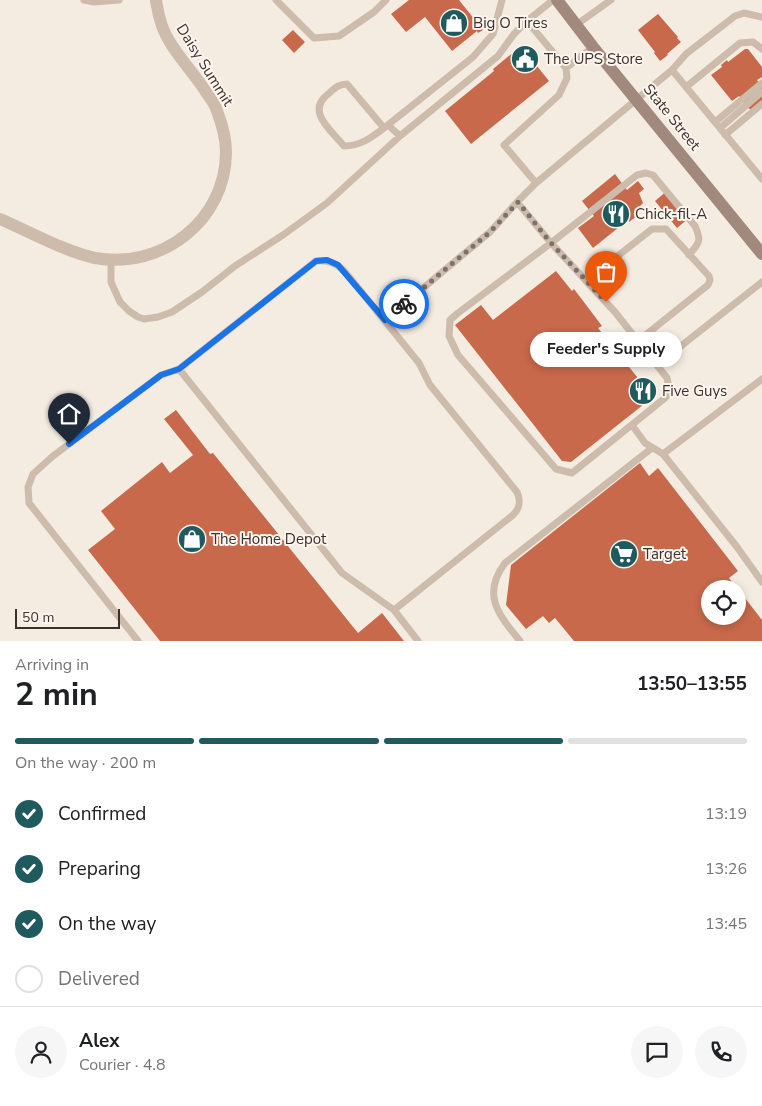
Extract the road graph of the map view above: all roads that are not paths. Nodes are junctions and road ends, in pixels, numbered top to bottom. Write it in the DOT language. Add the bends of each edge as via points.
graph roads {
  1 [pos="84,0"];
  2 [pos="119,0"];
  3 [pos="156,0"];
  4 [pos="276,0"];
  5 [pos="386,0"];
  6 [pos="502,0"];
  7 [pos="553,0"];
  8 [pos="557,0"];
  9 [pos="610,0"];
  10 [pos="762,17"];
  11 [pos="527,21"];
  12 [pos="576,25"];
  13 [pos="593,47"];
  14 [pos="762,50"];
  15 [pos="566,68"];
  16 [pos="672,70"];
  17 [pos="762,83"];
  18 [pos="686,87"];
  19 [pos="762,92"];
  20 [pos="637,100"];
  21 [pos="762,104"];
  22 [pos="714,122"];
  23 [pos="386,126"];
  24 [pos="720,128"];
  25 [pos="725,135"];
  26 [pos="400,136"];
  27 [pos="762,179"];
  28 [pos="536,184"];
  29 [pos="518,202"];
  30 [pos="0,219"];
  31 [pos="551,243"];
  32 [pos="689,254"];
  33 [pos="762,254"];
  34 [pos="111,259"];
  35 [pos="586,281"];
  36 [pos="762,282"];
  37 [pos="385,320"];
  38 [pos="638,341"];
  39 [pos="658,365"];
  40 [pos="179,369"];
  41 [pos="762,379"];
  42 [pos="632,425"];
  43 [pos="652,448"];
  44 [pos="663,454"];
  45 [pos="761,578"];
  46 [pos="394,610"];
  47 [pos="138,641"];
  48 [pos="418,641"];
  49 [pos="520,641"];
  1 -- 2 [label="lane"];
  3 -- 34 [label="street, Daisy Summit" via="160,20 172,46 217,108 226,152 223,174 217,196 204,218 189,234 151,255"];
  4 -- 5 [label="lane" via="314,38 339,36"];
  6 -- 23 [label="lane" via="493,34 473,57"];
  7 -- 11 [label="lane"];
  8 -- 12 [label="main road, State Street"];
  9 -- 12 [label="lane"];
  10 -- 16 [label="lane" via="739,14 686,54"];
  11 -- 15 [label="lane"];
  11 -- 26 [label="lane" via="498,56"];
  12 -- 13 [label="main road, State Street"];
  13 -- 15 [label="lane"];
  13 -- 20 [label="main road, State Street"];
  14 -- 18 [label="lane" via="753,42 740,43"];
  15 -- 28 [label="lane" via="567,78 558,95 504,145"];
  16 -- 18 [label="lane"];
  16 -- 20 [label="lane"];
  17 -- 22 [label="lane"];
  18 -- 22 [label="lane"];
  19 -- 24 [label="lane"];
  20 -- 28 [label="lane"];
  20 -- 33 [label="main road, State Street"];
  21 -- 25 [label="lane"];
  22 -- 24 [label="lane"];
  23 -- 23 [label="lane" via="354,146 344,146 317,109 320,100 340,84 347,84"];
  23 -- 26 [label="lane"];
  24 -- 25 [label="lane"];
  25 -- 27 [label="lane"];
  26 -- 34 [label="lane" via="306,219 172,312 144,319 128,311 111,282"];
  28 -- 29 [label="lane"];
  29 -- 31 [label="lane"];
  29 -- 37 [label="lane" via="490,232"];
  30 -- 34 [label="street, Daisy Summit" via="72,250 95,258"];
  31 -- 32 [label="lane" via="628,181 646,173 653,175 695,226 700,236"];
  31 -- 35 [label="lane"];
  31 -- 42 [label="lane" via="450,320 449,336 458,355 556,469 572,473"];
  32 -- 35 [label="lane" via="666,229 652,229"];
  32 -- 38 [label="lane" via="709,276 708,285"];
  35 -- 38 [label="lane"];
  36 -- 39 [label="lane"];
  37 -- 40 [label="lane" via="338,265 327,260 316,261"];
  37 -- 46 [label="lane" via="419,363 430,385 517,492 520,502 509,518"];
  38 -- 39 [label="lane"];
  39 -- 42 [label="lane" via="667,378 670,392"];
  40 -- 46 [label="lane" via="342,573"];
  40 -- 47 [label="lane" via="161,375 53,456 33,474 28,487 30,503"];
  41 -- 44 [label="lane"];
  42 -- 43 [label="lane"];
  43 -- 44 [label="lane"];
  43 -- 49 [label="lane" via="505,563 497,574 493,586 494,601 500,616"];
  44 -- 45 [label="lane"];
  46 -- 48 [label="lane"];
}
